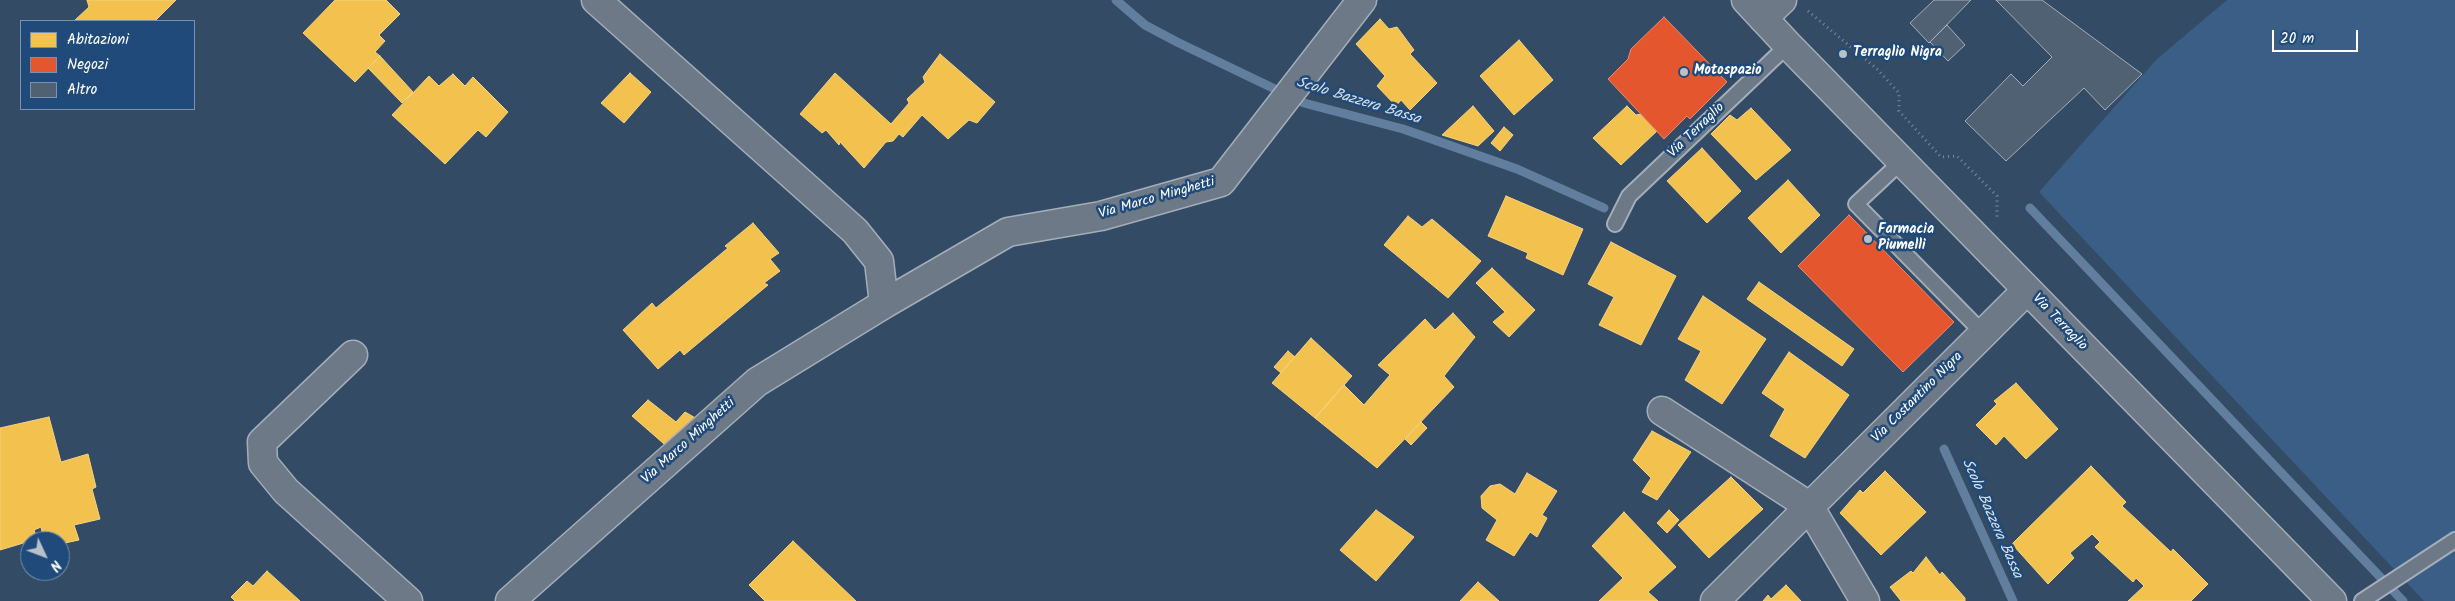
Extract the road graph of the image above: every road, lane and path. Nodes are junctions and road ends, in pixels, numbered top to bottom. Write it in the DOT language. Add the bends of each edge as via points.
graph roads {
  1 [pos="596,0"];
  2 [pos="1362,0"];
  3 [pos="1764,6"];
  4 [pos="1788,45"];
  5 [pos="1902,161"];
  6 [pos="1615,224"];
  7 [pos="2027,290"];
  8 [pos="884,304"];
  9 [pos="1984,333"];
  10 [pos="353,355"];
  11 [pos="1662,411"];
  12 [pos="1809,506"];
  13 [pos="2455,540"];
  14 [pos="2366,598"];
  15 [pos="408,601"];
  16 [pos="510,601"];
  17 [pos="1715,601"];
  18 [pos="1865,601"];
  19 [pos="2332,601"];
  1 -- 8 [label="street" via="855,232 879,261"];
  2 -- 8 [label="street, Via Marco Minghetti" via="1221,182 1101,216 1008,232"];
  3 -- 4 [label="street, Via Terraglio"];
  4 -- 5 [label="street, Via Terraglio"];
  4 -- 6 [label="lane, Via Terraglio" via="1629,196"];
  5 -- 7 [label="street, Via Terraglio"];
  5 -- 9 [label="lane" via="1856,204"];
  7 -- 9 [label="street, Via Costantino Nigra"];
  7 -- 19 [label="street, Via Terraglio"];
  8 -- 16 [label="street, Via Marco Minghetti" via="757,382"];
  9 -- 12 [label="street, Via Costantino Nigra"];
  10 -- 15 [label="street" via="262,442 263,463 286,492"];
  11 -- 12 [label="street"];
  12 -- 17 [label="street, Via Costantino Nigra"];
  12 -- 18 [label="street"];
  13 -- 14 [label="lane"];
}
